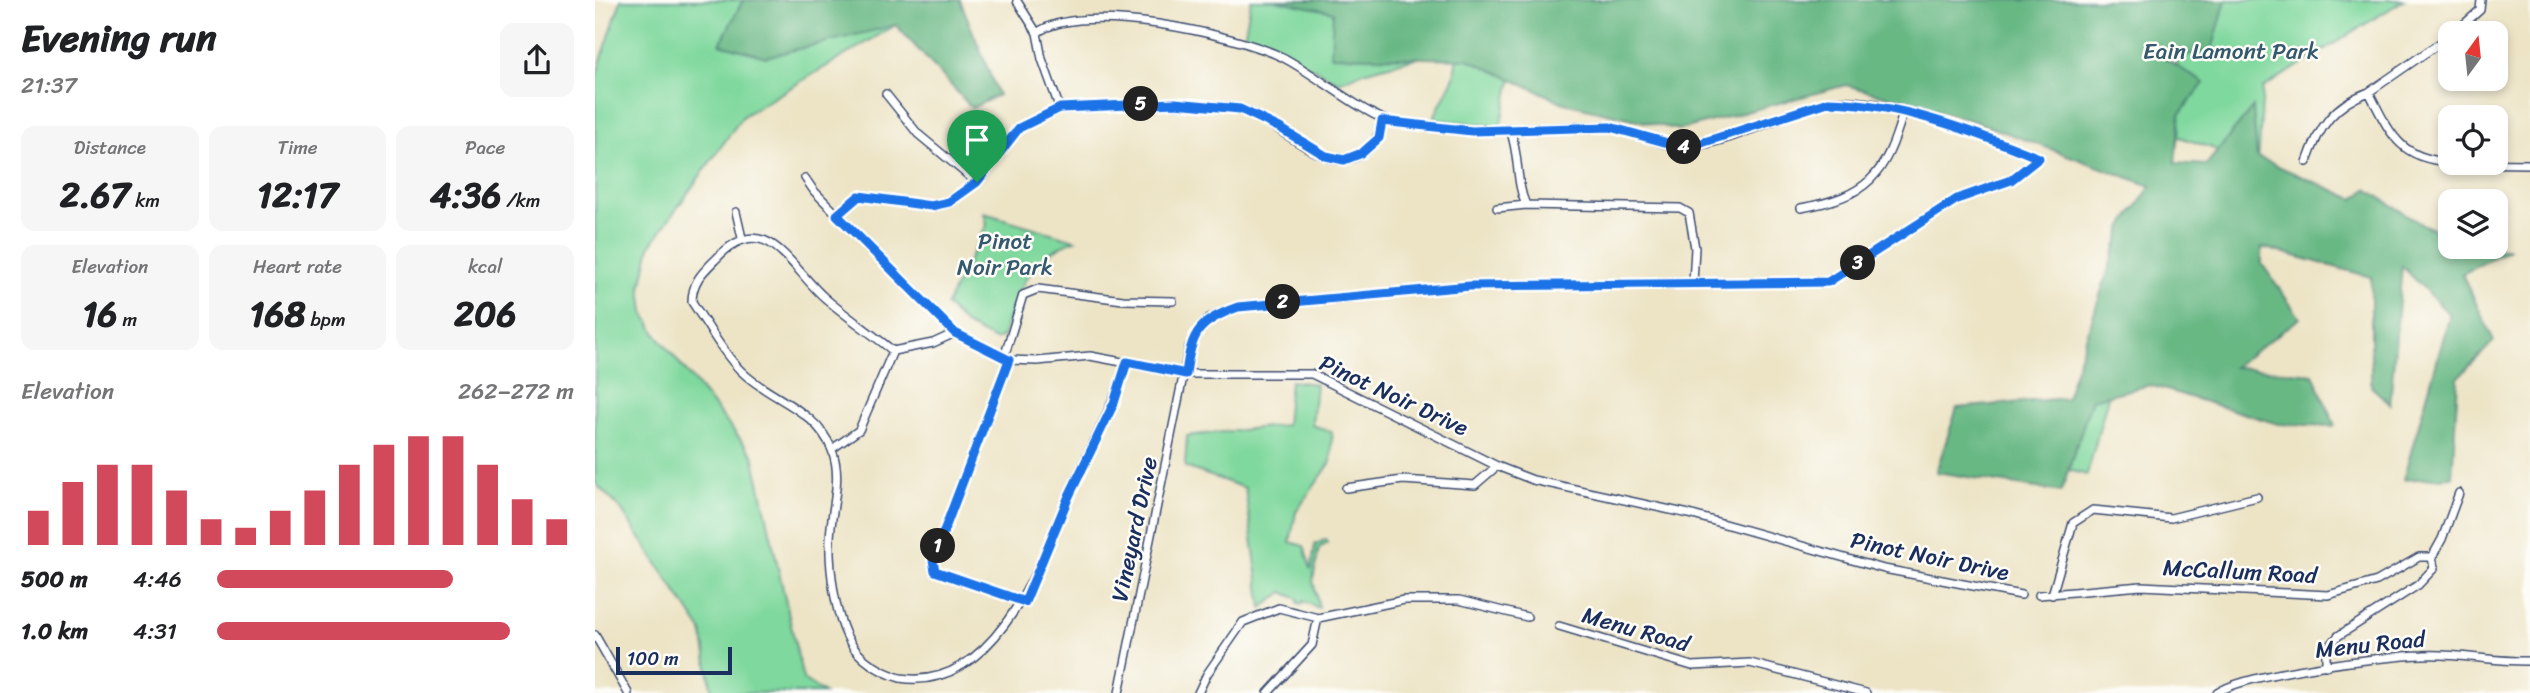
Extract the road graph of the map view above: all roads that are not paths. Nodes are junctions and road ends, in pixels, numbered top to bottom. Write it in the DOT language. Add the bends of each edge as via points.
graph roads {
  1 [pos="2481,0"];
  2 [pos="1017,1"];
  3 [pos="2467,21"];
  4 [pos="1037,33"];
  5 [pos="2438,44"];
  6 [pos="2369,92"];
  7 [pos="886,94"];
  8 [pos="1060,108"];
  9 [pos="1903,113"];
  10 [pos="1382,121"];
  11 [pos="1510,131"];
  12 [pos="2438,161"];
  13 [pos="2307,162"];
  14 [pos="2530,164"];
  15 [pos="2508,165"];
  16 [pos="805,178"];
  17 [pos="977,182"];
  18 [pos="1526,205"];
  19 [pos="1497,208"];
  20 [pos="1801,208"];
  21 [pos="736,212"];
  22 [pos="837,215"];
  23 [pos="743,238"];
  24 [pos="1693,283"];
  25 [pos="1173,301"];
  26 [pos="955,333"];
  27 [pos="893,351"];
  28 [pos="1007,359"];
  29 [pos="1127,362"];
  30 [pos="1186,374"];
  31 [pos="832,449"];
  32 [pos="1497,466"];
  33 [pos="1346,488"];
  34 [pos="2459,493"];
  35 [pos="2257,497"];
  36 [pos="2432,557"];
  37 [pos="2021,595"];
  38 [pos="2039,595"];
  39 [pos="2052,595"];
  40 [pos="1025,602"];
  41 [pos="1527,617"];
  42 [pos="1318,618"];
  43 [pos="1559,626"];
  44 [pos="595,635"];
  45 [pos="2530,661"];
  46 [pos="2326,666"];
  47 [pos="628,693"];
  48 [pos="1119,693"];
  49 [pos="1198,693"];
  50 [pos="1268,693"];
  51 [pos="1866,693"];
  52 [pos="2217,693"];
  1 -- 3 [label="street" via="2480,10"];
  2 -- 4 [label="street"];
  4 -- 8 [label="street"];
  4 -- 10 [label="street" via="1048,24 1089,17 1133,20 1223,37 1281,57"];
  5 -- 6 [label="street"];
  6 -- 12 [label="street" via="2398,143 2416,157"];
  6 -- 13 [label="street" via="2332,112 2316,135"];
  7 -- 17 [label="street" via="918,134"];
  8 -- 10 [label="street" via="1175,103 1240,109 1326,156 1344,160 1362,153 1379,138"];
  8 -- 17 [label="street" via="1019,128"];
  9 -- 11 [label="street" via="1868,102 1828,102 1686,148 1610,127"];
  9 -- 20 [label="street" via="1891,153 1878,173 1855,193"];
  9 -- 24 [label="street, Vineyard Drive" via="1984,136 2039,158 2011,180 1957,199 1828,282"];
  10 -- 11 [label="street"];
  11 -- 18 [label="street"];
  14 -- 15 [label="street"];
  16 -- 22 [label="street, Pinot Noir Drive"];
  17 -- 22 [label="street" via="949,202 931,206 859,196"];
  18 -- 19 [label="street"];
  18 -- 24 [label="street" via="1680,208 1689,213 1695,248"];
  21 -- 23 [label="street"];
  22 -- 26 [label="street, Pinot Noir Drive"];
  23 -- 27 [label="street" via="768,241 782,251 823,297"];
  23 -- 31 [label="street" via="730,244 696,280 692,302 741,372 810,417"];
  24 -- 30 [label="street, Vineyard Drive" via="1470,286 1238,307 1209,318 1189,346"];
  25 -- 28 [label="street" via="1038,289 1023,295"];
  26 -- 27 [label="street"];
  26 -- 28 [label="street, Pinot Noir Drive"];
  27 -- 31 [label="street" via="859,430"];
  28 -- 29 [label="street, Pinot Noir Drive" via="1090,356"];
  28 -- 40 [label="street" via="933,560 935,571"];
  29 -- 30 [label="street, Pinot Noir Drive"];
  29 -- 40 [label="street" via="1114,403"];
  30 -- 32 [label="street, Pinot Noir Drive" via="1312,374"];
  30 -- 48 [label="street, Vineyard Drive"];
  31 -- 40 [label="street" via="838,477 830,541 839,620 851,645 866,661 907,680 948,678 976,663"];
  32 -- 33 [label="street" via="1475,485 1403,480"];
  32 -- 37 [label="street, Pinot Noir Drive" via="1533,480 1689,514 1884,569"];
  34 -- 36 [label="street"];
  35 -- 39 [label="street" via="2171,518 2093,510 2073,523"];
  36 -- 39 [label="street, McCallum Road" via="2419,557 2377,581 2328,595 2141,586"];
  36 -- 46 [label="street" via="2434,568 2418,585 2338,636 2326,651"];
  38 -- 39 [label="street, McCallum Road"];
  41 -- 42 [label="street" via="1459,600 1404,600"];
  42 -- 49 [label="street" via="1279,608 1243,622"];
  42 -- 50 [label="street" via="1311,645"];
  43 -- 51 [label="street, Menu Road" via="1692,666 1750,663"];
  44 -- 47 [label="street"];
  45 -- 46 [label="street, Menu Road" via="2423,655"];
  46 -- 52 [label="street, Menu Road" via="2245,682"];
}
